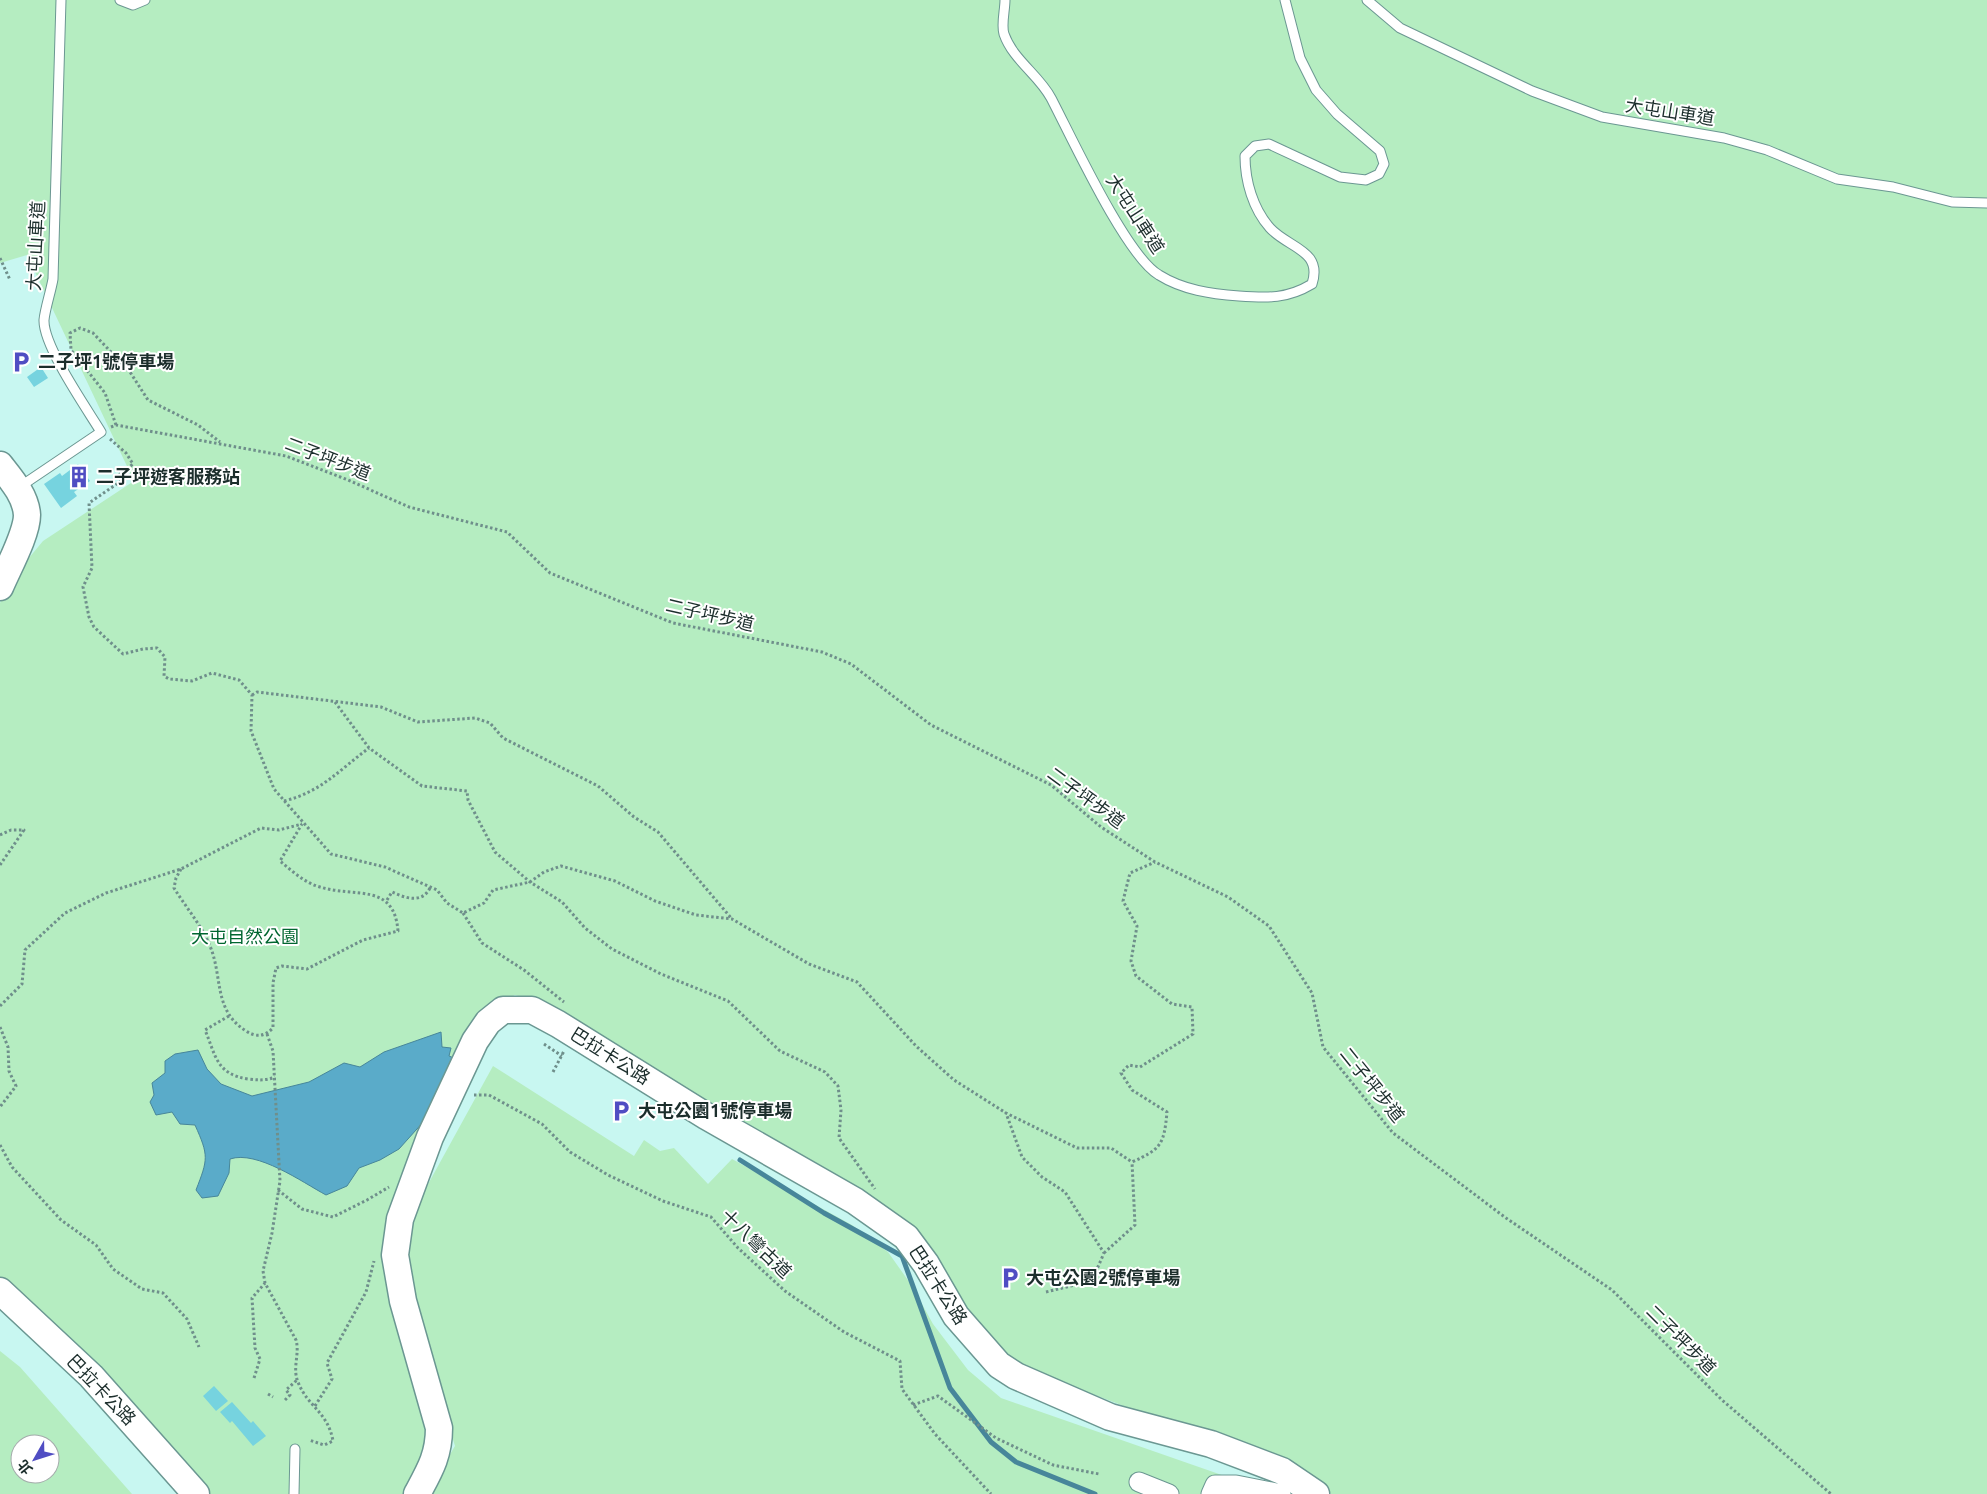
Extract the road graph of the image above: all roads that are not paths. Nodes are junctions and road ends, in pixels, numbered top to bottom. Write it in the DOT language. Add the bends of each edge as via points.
graph roads {
  1 [pos="62,0"];
  2 [pos="120,0"];
  3 [pos="145,0"];
  4 [pos="1005,0"];
  5 [pos="1285,0"];
  6 [pos="1367,0"];
  7 [pos="1987,203"];
  8 [pos="0,464"];
  9 [pos="18,488"];
  10 [pos="0,587"];
  11 [pos="0,1291"];
  12 [pos="296,1449"];
  13 [pos="1139,1482"];
  14 [pos="196,1494"];
  15 [pos="294,1494"];
  16 [pos="417,1494"];
  17 [pos="1169,1494"];
  18 [pos="1211,1494"];
  19 [pos="1282,1494"];
  20 [pos="1316,1494"];
  1 -- 9 [label="lane, 大屯山車道" via="53,278 44,319 46,334 55,352 101,432"];
  2 -- 3 [label="lane" via="133,5"];
  4 -- 5 [label="lane, 大屯山車道" via="1004,32 1012,50 1048,92 1096,184 1143,262 1158,275 1212,294 1283,297 1296,294 1312,284 1316,273 1310,257 1270,229 1258,210 1245,174 1245,156 1255,146 1269,144 1340,177 1366,180 1379,174 1384,164 1380,151 1337,114 1316,90 1300,58"];
  6 -- 7 [label="lane, 大屯山車道" via="1400,28 1532,91 1602,117 1724,138 1767,150 1837,179 1893,187 1952,202"];
  8 -- 9 [label="main road"];
  9 -- 10 [label="main road" via="27,514 23,533"];
  11 -- 14 [label="main road, 巴拉卡公路" via="90,1376"];
  12 -- 15 [label="lane"];
  13 -- 17 [label="street"];
  16 -- 20 [label="main road, 巴拉卡公路" via="439,1447 439,1428 403,1301 395,1255 400,1219 430,1137 464,1061 488,1022 503,1010 532,1010 558,1024 706,1116 855,1201 906,1237 956,1316 999,1366 1110,1417 1212,1444 1282,1471"];
  18 -- 19 [label="street" via="1215,1485 1236,1485"];
}
